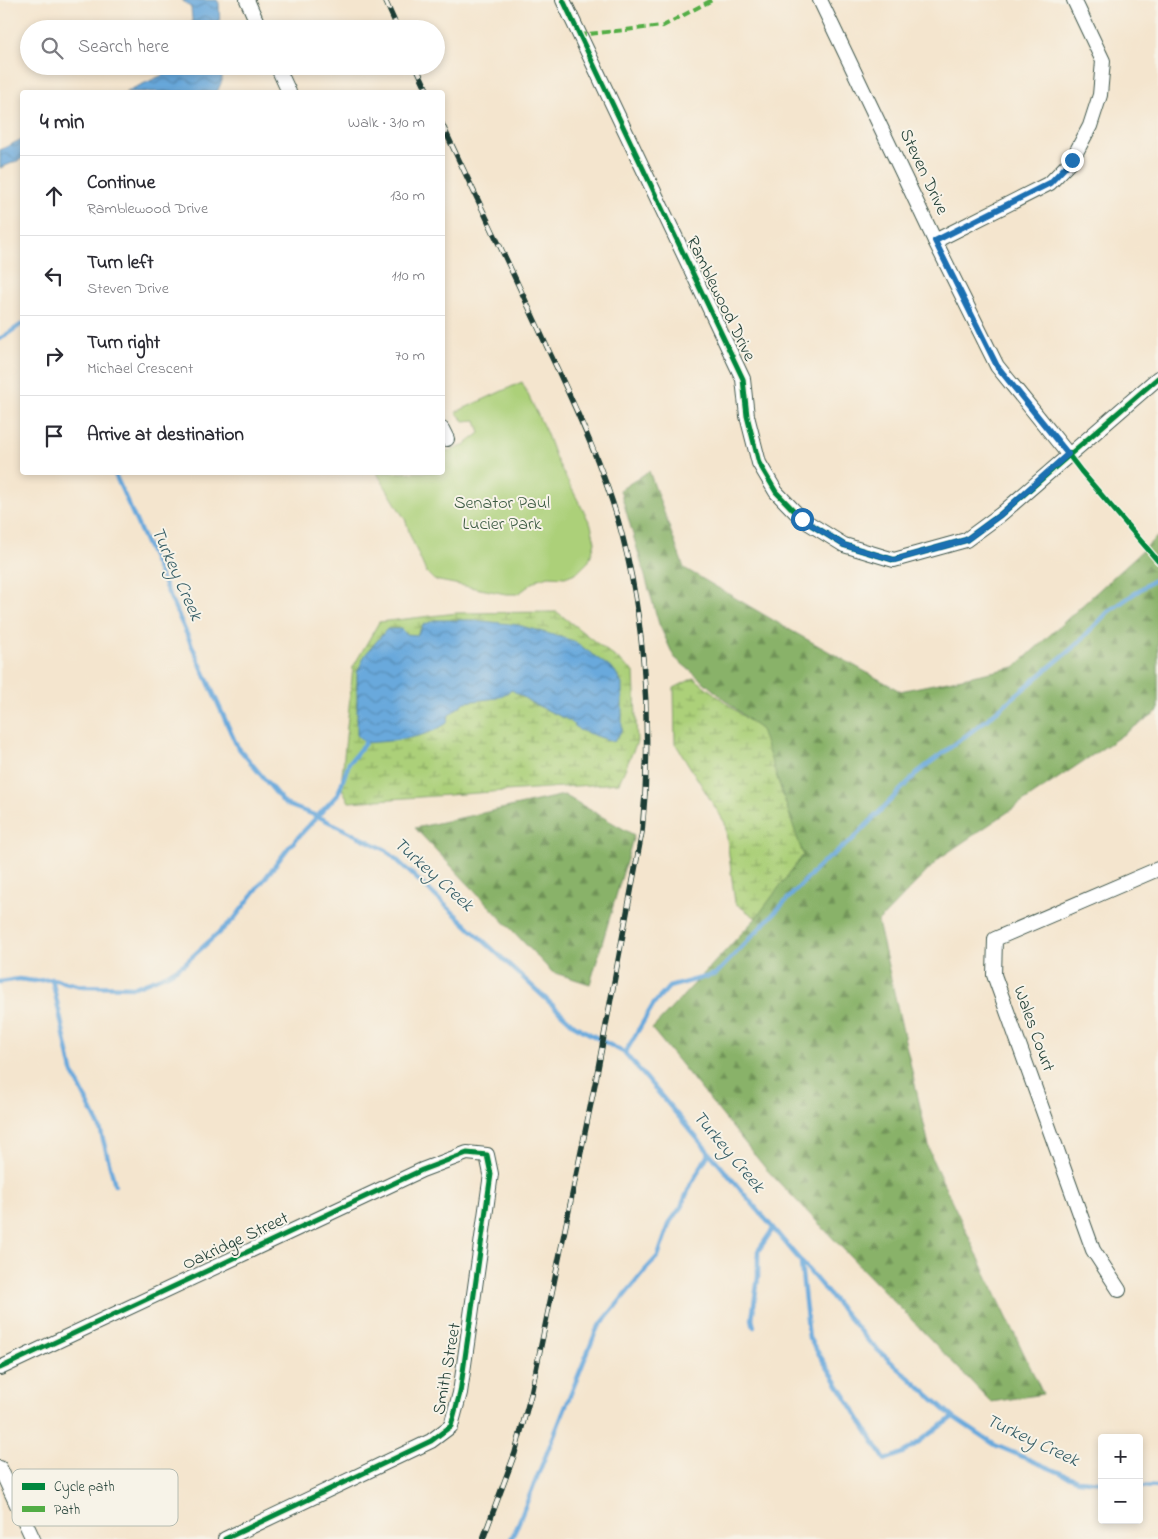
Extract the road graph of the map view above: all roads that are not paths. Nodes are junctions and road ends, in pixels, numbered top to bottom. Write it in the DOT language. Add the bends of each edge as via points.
graph roads {
  1 [pos="247,0"];
  2 [pos="563,0"];
  3 [pos="820,0"];
  4 [pos="1074,0"];
  5 [pos="256,20"];
  6 [pos="281,75"];
  7 [pos="288,90"];
  8 [pos="935,241"];
  9 [pos="1158,378"];
  10 [pos="1068,454"];
  11 [pos="1158,869"];
  12 [pos="487,1155"];
  13 [pos="1119,1290"];
  14 [pos="0,1368"];
  15 [pos="0,1468"];
  16 [pos="12,1494"];
  17 [pos="27,1526"];
  18 [pos="33,1539"];
  19 [pos="225,1539"];
  1 -- 5 [label="street"];
  2 -- 10 [label="street, Ramblewood Drive" via="743,379 746,416 759,463 776,492 802,519 844,545 894,560 966,540 1000,515"];
  3 -- 8 [label="street, Steven Drive"];
  4 -- 8 [label="street" via="1104,60 1100,95 1090,126 1072,160 1050,183"];
  6 -- 7 [label="street"];
  8 -- 10 [label="street, Steven Drive" via="997,366"];
  9 -- 10 [label="street, Ramblewood Drive"];
  11 -- 13 [label="street, Wales Court" via="995,939 994,975 1093,1250"];
  12 -- 14 [label="street, Oakridge Street" via="467,1153 422,1170"];
  12 -- 19 [label="street, Smith Street" via="490,1174 460,1393 451,1426 431,1441"];
  15 -- 16 [label="street"];
  17 -- 18 [label="street"];
}
